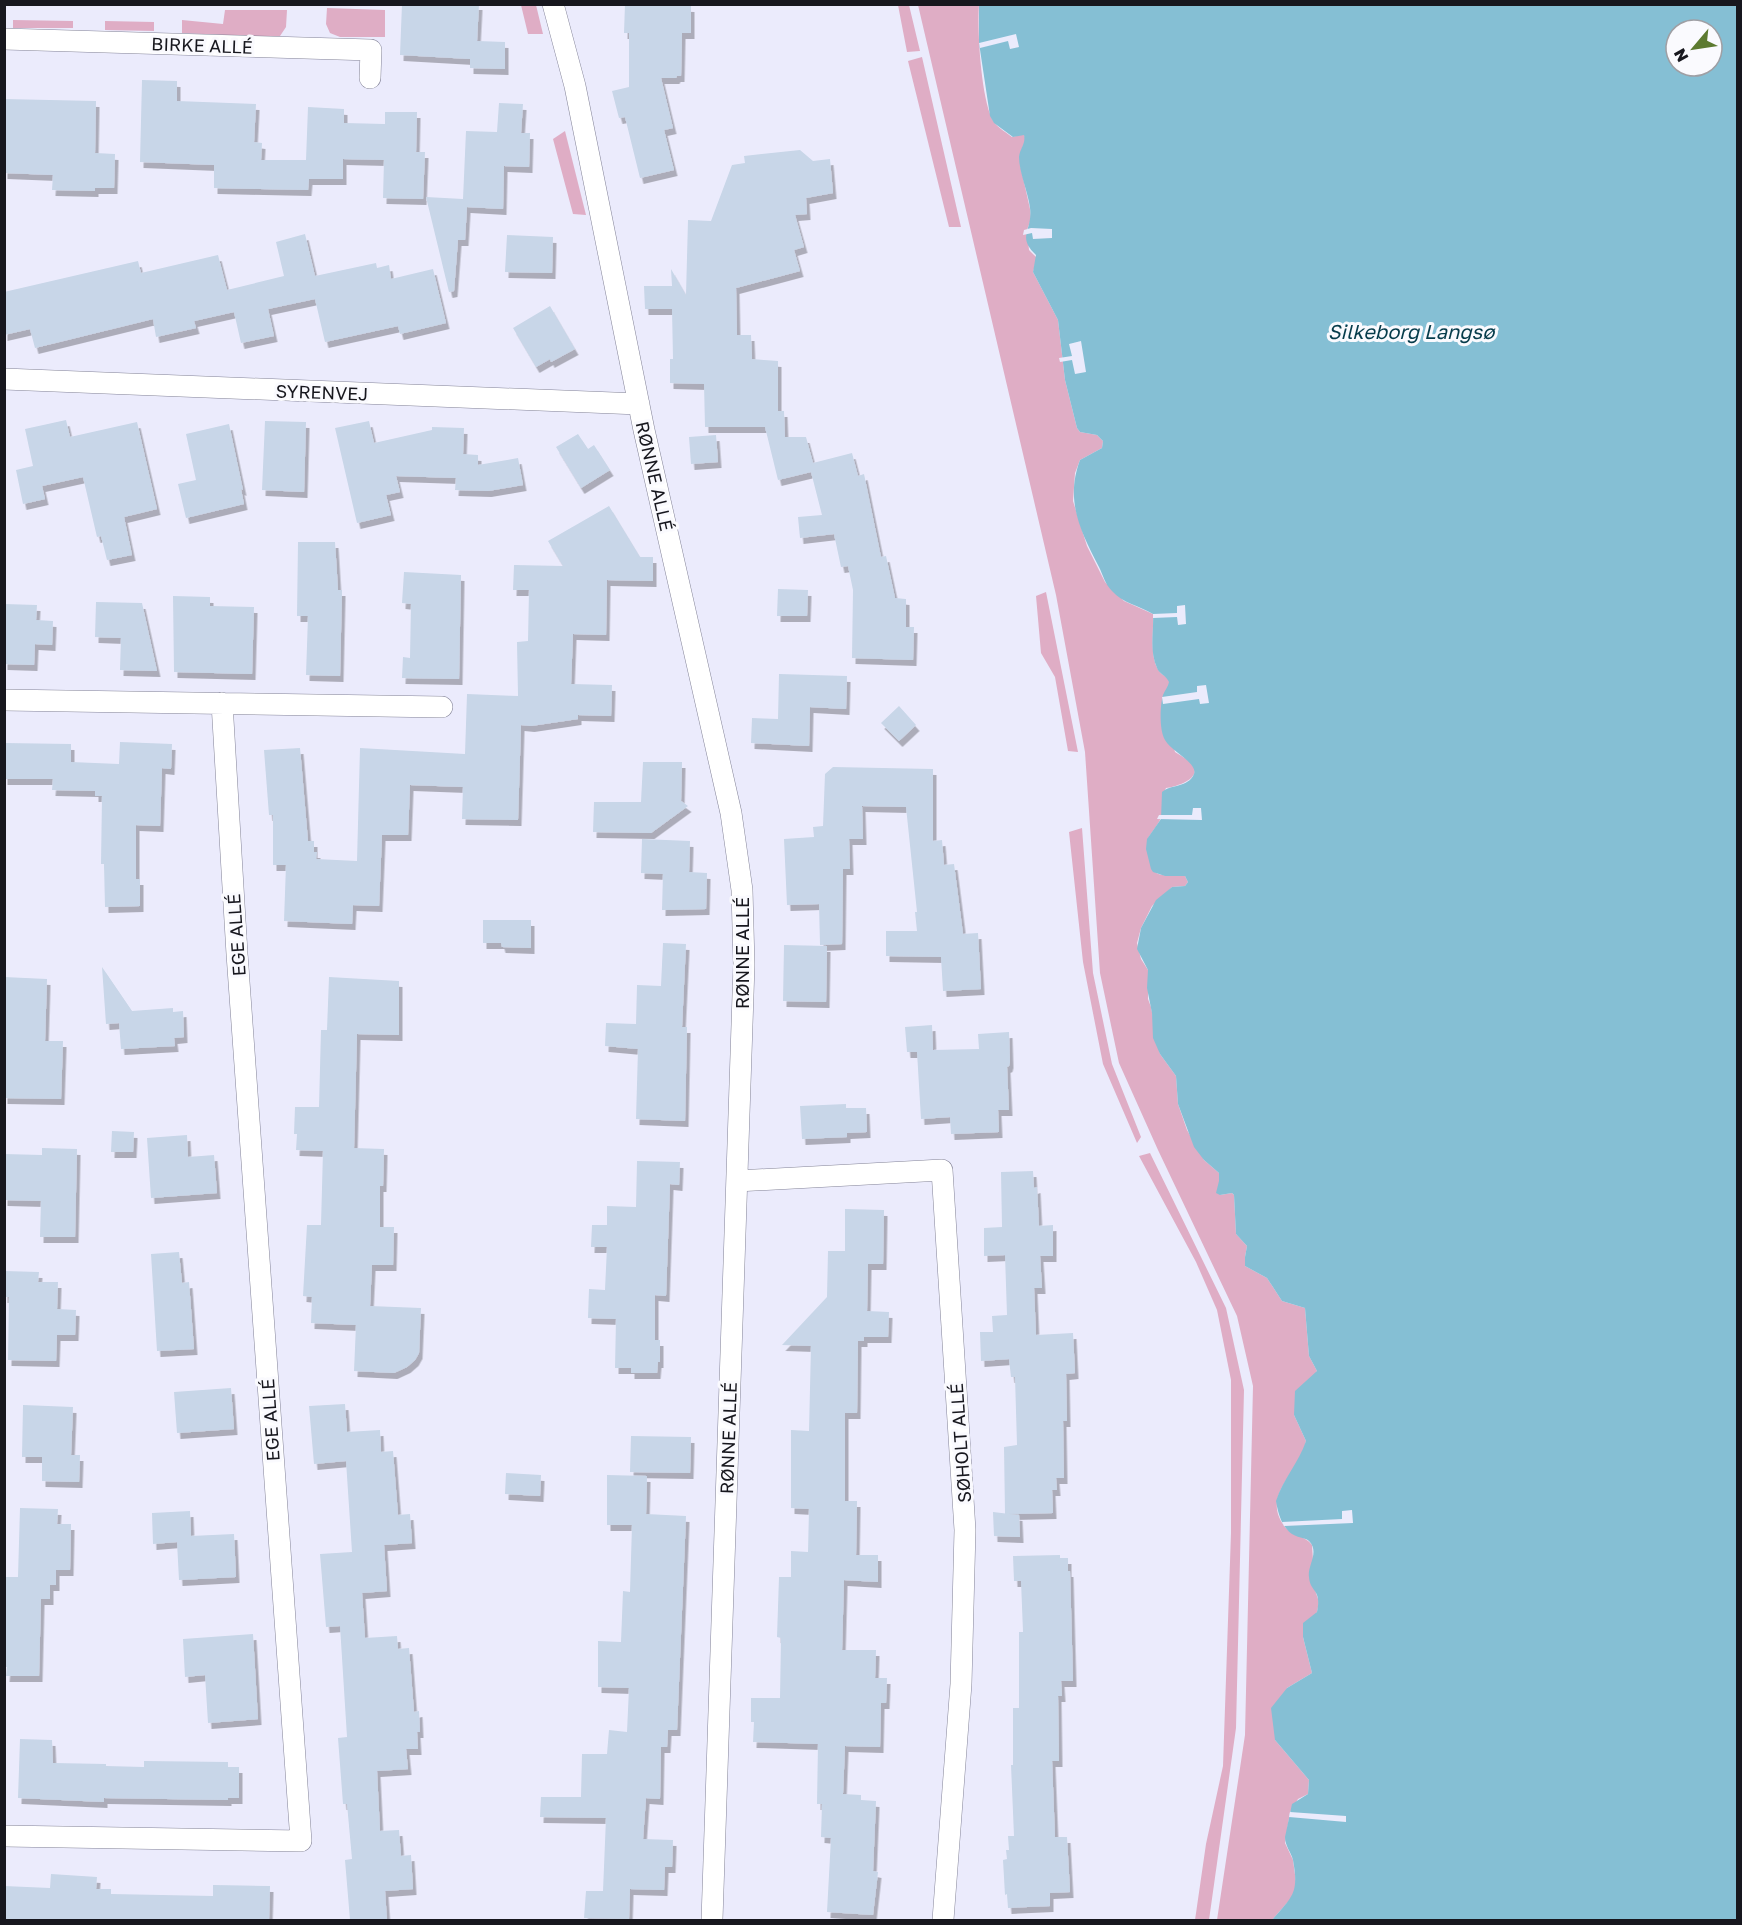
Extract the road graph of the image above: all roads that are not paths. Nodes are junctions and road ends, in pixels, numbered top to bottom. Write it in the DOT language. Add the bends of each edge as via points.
graph roads {
  1 [pos="553,4"];
  2 [pos="4,39"];
  3 [pos="370,78"];
  4 [pos="4,379"];
  5 [pos="639,404"];
  6 [pos="4,700"];
  7 [pos="222,703"];
  8 [pos="442,707"];
  9 [pos="736,1181"];
  10 [pos="4,1836"];
  11 [pos="711,1920"];
  12 [pos="943,1920"];
  1 -- 5 [label="street, RØNNE ALLÉ" via="575,86"];
  2 -- 3 [label="street, BIRKE ALLÉ" via="371,50"];
  4 -- 5 [label="street, SYRENVEJ"];
  5 -- 9 [label="street, RØNNE ALLÉ" via="731,813 742,890 744,965"];
  6 -- 7 [label="street"];
  7 -- 8 [label="street"];
  7 -- 10 [label="street, EGE ALLÉ" via="301,1841"];
  9 -- 11 [label="street, RØNNE ALLÉ"];
  9 -- 12 [label="street, SØHOLT ALLÉ" via="942,1170 965,1530 961,1684"];
}
